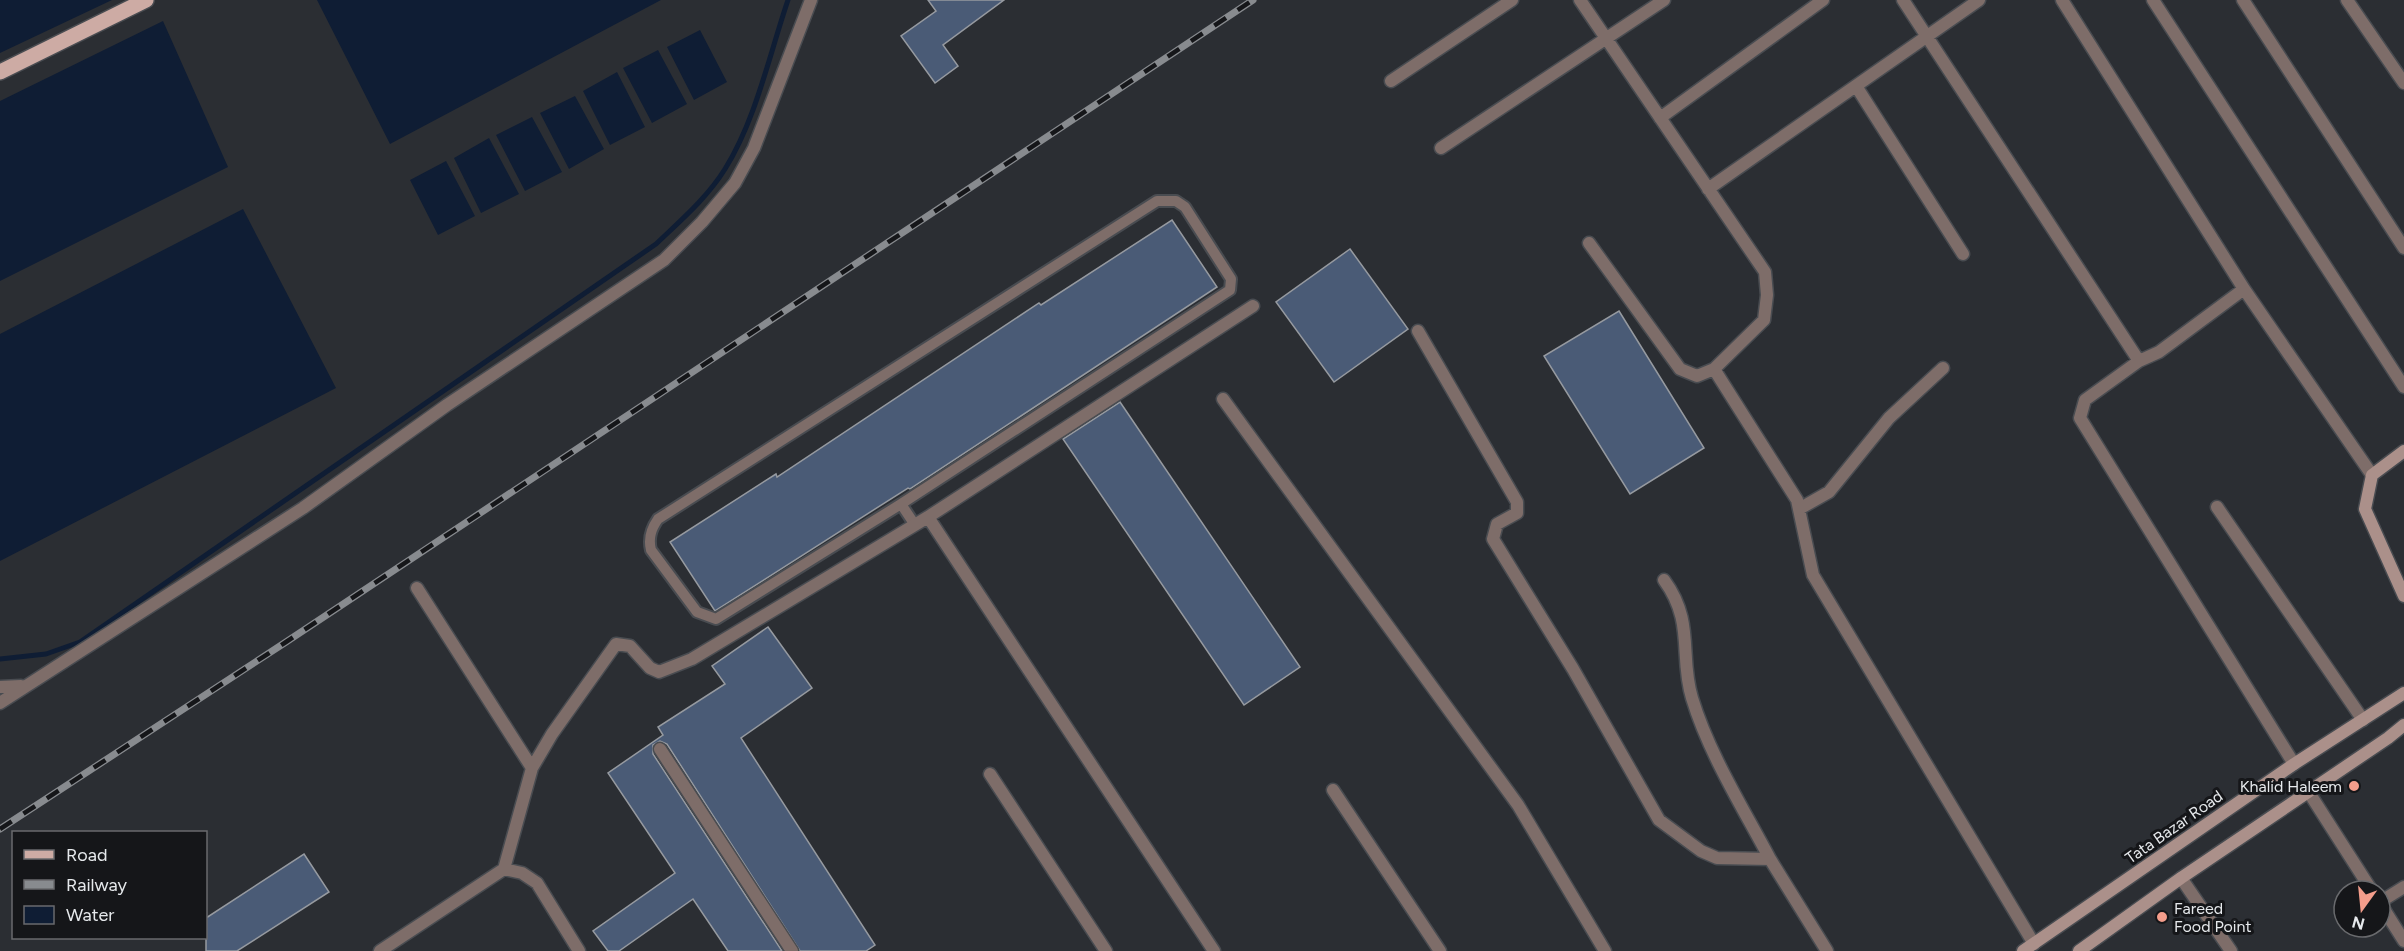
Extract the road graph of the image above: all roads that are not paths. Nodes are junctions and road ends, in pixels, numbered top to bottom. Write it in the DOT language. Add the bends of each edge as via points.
graph roads {
  1 [pos="146,0"];
  2 [pos="811,0"];
  3 [pos="1512,0"];
  4 [pos="1580,0"];
  5 [pos="1664,0"];
  6 [pos="1823,0"];
  7 [pos="1903,0"];
  8 [pos="1979,0"];
  9 [pos="2062,0"];
  10 [pos="2152,0"];
  11 [pos="2243,0"];
  12 [pos="2348,0"];
  13 [pos="1927,36"];
  14 [pos="1605,39"];
  15 [pos="0,72"];
  16 [pos="1391,81"];
  17 [pos="2404,83"];
  18 [pos="1856,86"];
  19 [pos="1660,118"];
  20 [pos="1441,148"];
  21 [pos="1708,189"];
  22 [pos="1589,243"];
  23 [pos="2404,248"];
  24 [pos="1963,254"];
  25 [pos="2244,289"];
  26 [pos="1253,306"];
  27 [pos="1418,331"];
  28 [pos="2139,361"];
  29 [pos="1943,368"];
  30 [pos="1714,369"];
  31 [pos="2404,387"];
  32 [pos="1223,399"];
  33 [pos="2404,451"];
  34 [pos="2372,475"];
  35 [pos="901,504"];
  36 [pos="2217,507"];
  37 [pos="1799,509"];
  38 [pos="928,517"];
  39 [pos="915,525"];
  40 [pos="1664,580"];
  41 [pos="417,588"];
  42 [pos="2404,596"];
  43 [pos="26,686"];
  44 [pos="0,687"];
  45 [pos="2404,693"];
  46 [pos="0,703"];
  47 [pos="2363,720"];
  48 [pos="2404,724"];
  49 [pos="660,749"];
  50 [pos="2294,764"];
  51 [pos="532,768"];
  52 [pos="990,774"];
  53 [pos="1333,790"];
  54 [pos="2308,791"];
  55 [pos="1770,859"];
  56 [pos="504,869"];
  57 [pos="2181,878"];
  58 [pos="2364,879"];
  59 [pos="2392,922"];
  60 [pos="2404,941"];
  61 [pos="2034,944"];
  62 [pos="380,951"];
  63 [pos="579,951"];
  64 [pos="792,951"];
  65 [pos="1106,951"];
  66 [pos="1214,951"];
  67 [pos="1440,951"];
  68 [pos="1605,951"];
  69 [pos="1827,951"];
  70 [pos="2023,951"];
  71 [pos="2079,951"];
  72 [pos="2231,951"];
  1 -- 15 [label="main road"];
  2 -- 43 [label="street" via="754,148 735,183 664,260 447,405 303,508"];
  3 -- 16 [label="street"];
  4 -- 14 [label="street"];
  5 -- 14 [label="street"];
  6 -- 19 [label="street"];
  7 -- 13 [label="street"];
  8 -- 13 [label="street"];
  9 -- 25 [label="street"];
  10 -- 31 [label="street"];
  11 -- 23 [label="street"];
  12 -- 17 [label="street"];
  13 -- 18 [label="street"];
  13 -- 28 [label="street"];
  14 -- 19 [label="street"];
  14 -- 20 [label="street"];
  18 -- 21 [label="street"];
  18 -- 24 [label="street"];
  19 -- 21 [label="street"];
  21 -- 30 [label="street" via="1764,272 1767,296 1764,321"];
  22 -- 30 [label="street" via="1680,369 1697,376"];
  25 -- 28 [label="street" via="2159,352"];
  25 -- 34 [label="street"];
  26 -- 38 [label="street"];
  27 -- 55 [label="street" via="1517,502 1517,513 1497,524 1493,539 1659,820 1717,858"];
  28 -- 50 [label="street" via="2085,400 2080,418"];
  29 -- 37 [label="street" via="1889,418 1829,492"];
  30 -- 37 [label="street"];
  32 -- 68 [label="street" via="1518,805"];
  33 -- 34 [label="street"];
  34 -- 42 [label="street" via="2365,509"];
  35 -- 35 [label="lane" via="1230,290 1231,279 1185,207 1176,201 1157,201 658,519 649,542 697,612 716,619"];
  35 -- 39 [label="lane"];
  36 -- 47 [label="street"];
  37 -- 61 [label="street" via="1813,575"];
  38 -- 39 [label="street"];
  38 -- 66 [label="street"];
  39 -- 51 [label="street" via="719,644 663,672 650,668 630,646 616,644"];
  40 -- 55 [label="street" via="1674,593 1686,632 1691,697"];
  41 -- 51 [label="street"];
  43 -- 44 [label="street"];
  43 -- 46 [label="street"];
  45 -- 47 [label="street, Tata Bazar Road"];
  47 -- 50 [label="street, Tata Bazar Road"];
  48 -- 54 [label="street"];
  49 -- 64 [label="street"];
  50 -- 61 [label="street, Tata Bazar Road"];
  51 -- 56 [label="street"];
  52 -- 65 [label="street"];
  53 -- 67 [label="street"];
  54 -- 57 [label="street"];
  54 -- 58 [label="street"];
  55 -- 69 [label="street"];
  56 -- 62 [label="street"];
  56 -- 63 [label="street" via="522,873 537,883"];
  57 -- 71 [label="street"];
  57 -- 72 [label="street"];
  59 -- 60 [label="street"];
  61 -- 70 [label="street, Tata Bazar Road"];
}
